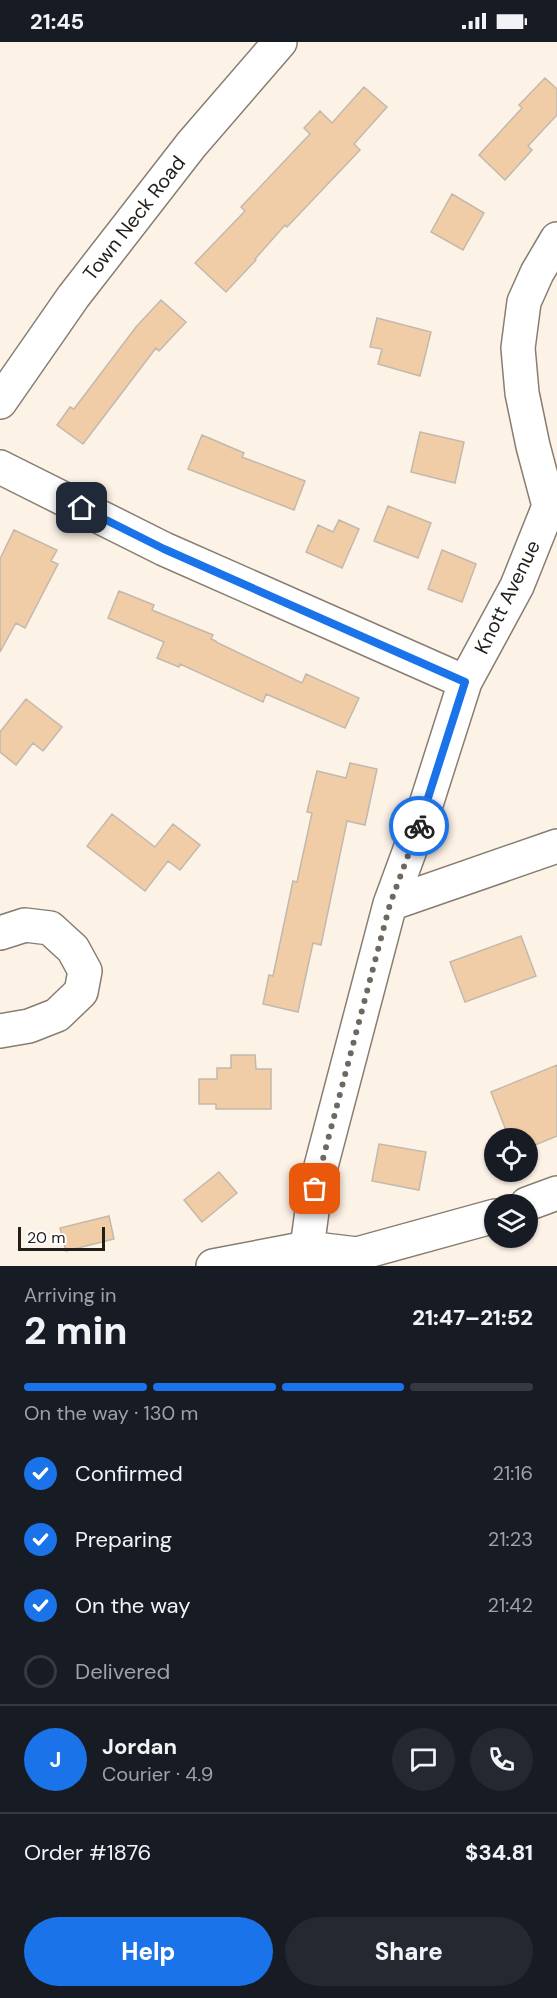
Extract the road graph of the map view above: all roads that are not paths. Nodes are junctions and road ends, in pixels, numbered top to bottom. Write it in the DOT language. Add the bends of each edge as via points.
graph roads {
  1 [pos="280,42"];
  2 [pos="557,239"];
  3 [pos="0,402"];
  4 [pos="0,467"];
  5 [pos="553,505"];
  6 [pos="465,682"];
  7 [pos="557,846"];
  8 [pos="390,904"];
  9 [pos="0,933"];
  10 [pos="0,1031"];
  11 [pos="557,1192"];
  12 [pos="538,1200"];
  13 [pos="484,1219"];
  14 [pos="304,1257"];
  15 [pos="213,1266"];
  1 -- 3 [label="street, Town Neck Road" via="191,145 94,270"];
  2 -- 5 [label="street, Knott Avenue" via="524,302 518,348 533,446"];
  4 -- 6 [label="street" via="164,549"];
  5 -- 6 [label="street, Knott Avenue" via="517,586"];
  6 -- 8 [label="street, Knott Avenue"];
  7 -- 8 [label="street"];
  8 -- 14 [label="street, Knott Avenue" via="315,1189"];
  9 -- 10 [label="street" via="24,925 50,928 73,949 85,971 81,992 57,1015 29,1026"];
  11 -- 12 [label="street"];
  13 -- 14 [label="street" via="357,1254"];
  14 -- 15 [label="street"];
}
